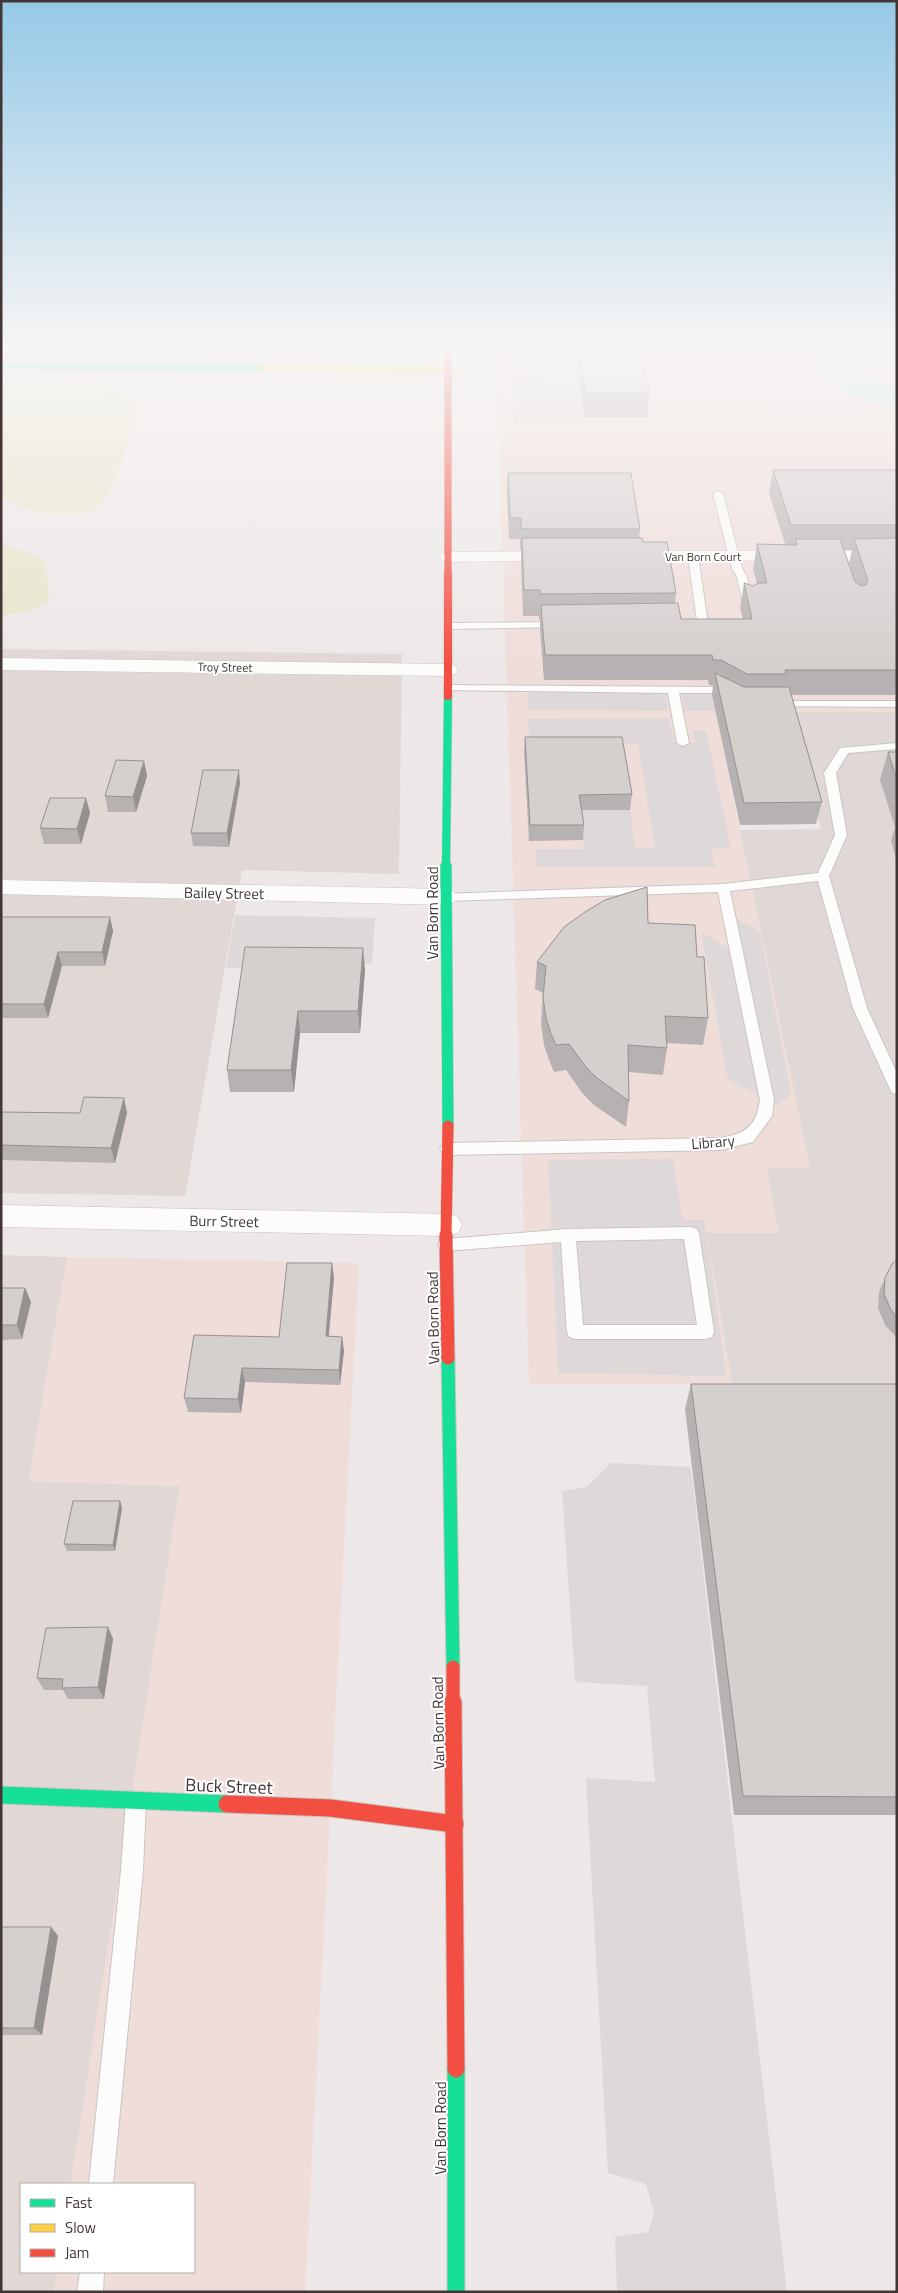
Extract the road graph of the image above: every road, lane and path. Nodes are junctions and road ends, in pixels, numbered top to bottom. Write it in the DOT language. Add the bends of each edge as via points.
graph roads {
  1 [pos="449,451"];
  2 [pos="718,494"];
  3 [pos="449,556"];
  4 [pos="576,556"];
  5 [pos="615,556"];
  6 [pos="693,556"];
  7 [pos="734,556"];
  8 [pos="897,556"];
  9 [pos="748,606"];
  10 [pos="674,624"];
  11 [pos="569,625"];
  12 [pos="449,626"];
  13 [pos="1,664"];
  14 [pos="448,679"];
  15 [pos="673,689"];
  16 [pos="740,704"];
  17 [pos="762,704"];
  18 [pos="897,704"];
  19 [pos="683,743"];
  20 [pos="897,746"];
  21 [pos="823,876"];
  22 [pos="1,887"];
  23 [pos="723,888"];
  24 [pos="446,897"];
  25 [pos="897,1089"];
  26 [pos="448,1149"];
  27 [pos="1,1216"];
  28 [pos="447,1235"];
  29 [pos="568,1235"];
  30 [pos="1,1795"];
  31 [pos="136,1800"];
  32 [pos="455,1824"];
  33 [pos="101,2183"];
  34 [pos="92,2273"];
  35 [pos="90,2292"];
  36 [pos="456,2292"];
  1 -- 3 [label="main road, Van Born Road"];
  2 -- 7 [label="lane"];
  3 -- 4 [label="street"];
  3 -- 12 [label="main road, Van Born Road"];
  5 -- 6 [label="street, Van Born Court"];
  6 -- 7 [label="street, Van Born Court"];
  6 -- 10 [label="lane" via="703,624"];
  7 -- 8 [label="street, Van Born Court" via="842,562"];
  7 -- 9 [label="lane"];
  11 -- 12 [label="lane"];
  12 -- 14 [label="main road, Van Born Road"];
  13 -- 14 [label="street, Troy Street"];
  14 -- 15 [label="lane"];
  14 -- 24 [label="main road, Van Born Road"];
  15 -- 16 [label="lane" via="716,690"];
  15 -- 19 [label="lane"];
  17 -- 18 [label="lane"];
  20 -- 21 [label="lane" via="844,750 830,774 841,835"];
  21 -- 23 [label="lane"];
  21 -- 25 [label="lane" via="860,1008"];
  22 -- 24 [label="street, Bailey Street"];
  23 -- 24 [label="lane"];
  23 -- 26 [label="lane, Library" via="767,1100 764,1116 748,1138 721,1144"];
  24 -- 26 [label="main road, Van Born Road"];
  26 -- 28 [label="main road, Van Born Road"];
  27 -- 28 [label="street, Burr Street"];
  28 -- 29 [label="lane"];
  28 -- 32 [label="main road, Van Born Road"];
  29 -- 29 [label="lane" via="691,1233 706,1332 575,1332"];
  30 -- 31 [label="main road, Buck Street"];
  31 -- 32 [label="main road, Buck Street" via="330,1808"];
  31 -- 33 [label="lane"];
  32 -- 36 [label="main road, Van Born Road"];
  34 -- 35 [label="lane"];
}
